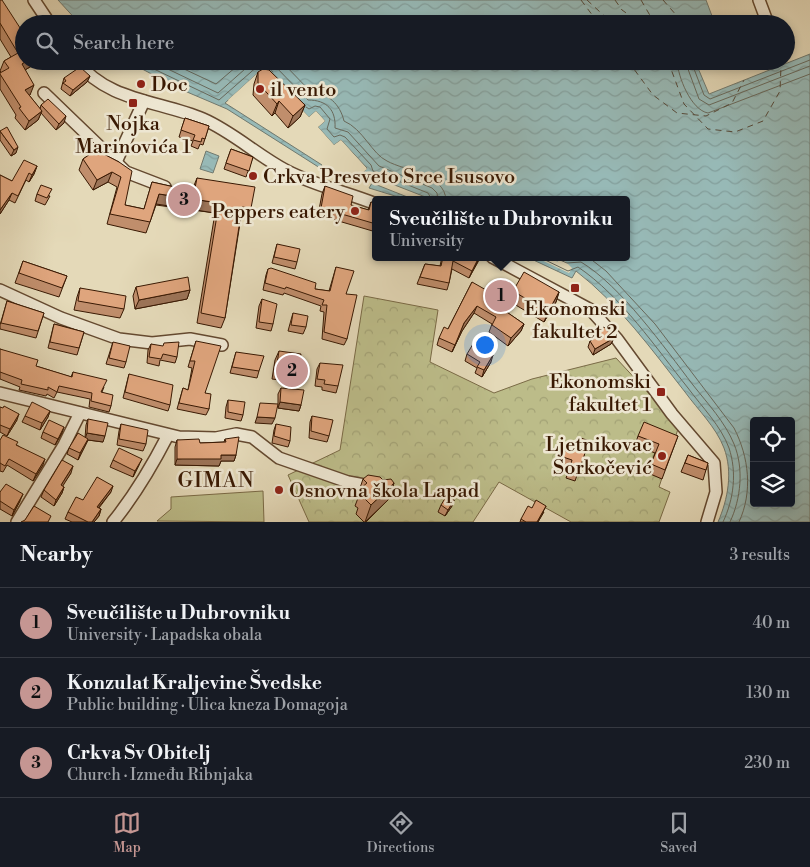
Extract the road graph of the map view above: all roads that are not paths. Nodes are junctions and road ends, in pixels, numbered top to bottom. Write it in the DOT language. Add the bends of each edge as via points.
graph roads {
  1 [pos="34,0"];
  2 [pos="759,0"];
  3 [pos="44,15"];
  4 [pos="765,15"];
  5 [pos="86,70"];
  6 [pos="44,93"];
  7 [pos="144,101"];
  8 [pos="116,162"];
  9 [pos="174,190"];
  10 [pos="372,203"];
  11 [pos="499,261"];
  12 [pos="0,290"];
  13 [pos="222,345"];
  14 [pos="0,394"];
  15 [pos="80,413"];
  16 [pos="168,435"];
  17 [pos="384,489"];
  18 [pos="17,522"];
  19 [pos="113,522"];
  20 [pos="707,522"];
  1 -- 3 [label="street"];
  2 -- 4 [label="street"];
  5 -- 7 [label="street" via="102,84"];
  6 -- 8 [label="street"];
  7 -- 8 [label="street"];
  7 -- 10 [label="street" via="202,119 310,182"];
  8 -- 9 [label="street" via="140,179"];
  11 -- 20 [label="street" via="591,310 617,339 672,414 714,463 716,492"];
  12 -- 13 [label="street" via="61,318 119,339 152,343 190,339"];
  14 -- 15 [label="street"];
  15 -- 16 [label="street"];
  15 -- 18 [label="street"];
  16 -- 17 [label="street" via="216,438 227,434 244,435 252,437 279,458 348,482"];
  16 -- 19 [label="street" via="130,502"];
}
